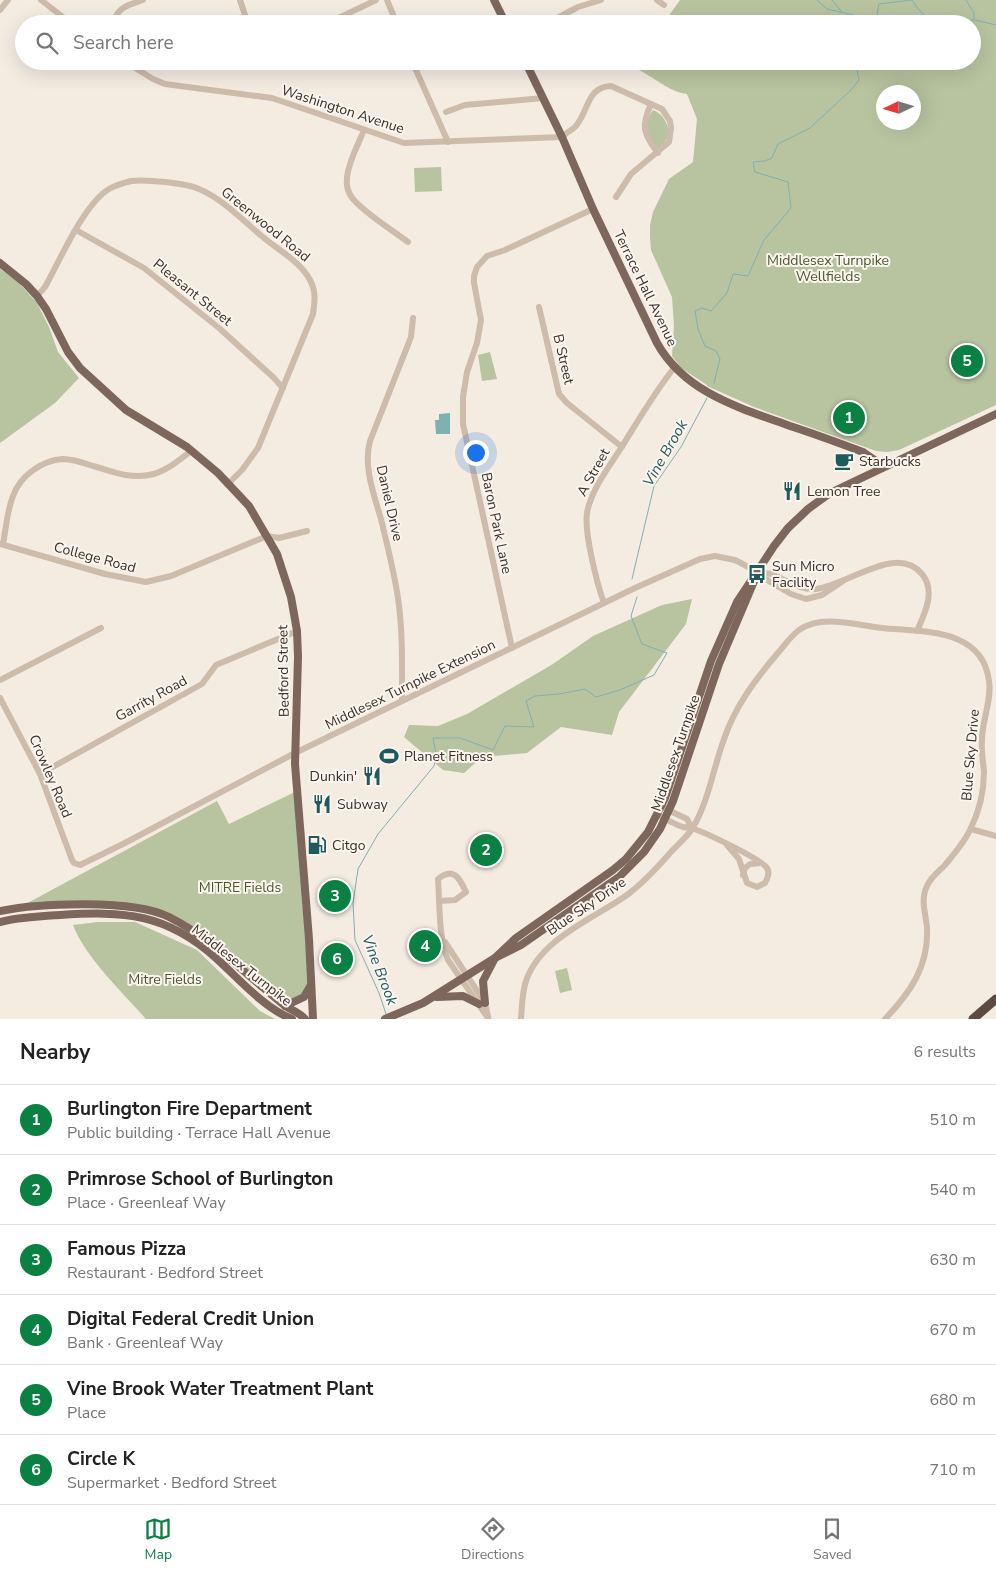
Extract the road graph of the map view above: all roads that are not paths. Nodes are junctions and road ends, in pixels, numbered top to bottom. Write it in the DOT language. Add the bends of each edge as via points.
graph roads {
  1 [pos="8,0"];
  2 [pos="41,0"];
  3 [pos="143,0"];
  4 [pos="240,0"];
  5 [pos="376,0"];
  6 [pos="387,0"];
  7 [pos="494,0"];
  8 [pos="601,0"];
  9 [pos="657,0"];
  10 [pos="664,5"];
  11 [pos="0,10"];
  12 [pos="61,15"];
  13 [pos="116,15"];
  14 [pos="245,15"];
  15 [pos="345,15"];
  16 [pos="394,15"];
  17 [pos="502,15"];
  18 [pos="562,15"];
  19 [pos="138,70"];
  20 [pos="416,70"];
  21 [pos="530,70"];
  22 [pos="544,98"];
  23 [pos="651,104"];
  24 [pos="446,112"];
  25 [pos="364,130"];
  26 [pos="562,137"];
  27 [pos="448,142"];
  28 [pos="658,153"];
  29 [pos="616,197"];
  30 [pos="593,209"];
  31 [pos="76,230"];
  32 [pos="408,242"];
  33 [pos="0,264"];
  34 [pos="37,296"];
  35 [pos="539,307"];
  36 [pos="413,318"];
  37 [pos="674,368"];
  38 [pos="283,388"];
  39 [pos="996,414"];
  40 [pos="622,448"];
  41 [pos="191,451"];
  42 [pos="878,469"];
  43 [pos="229,483"];
  44 [pos="307,531"];
  45 [pos="267,536"];
  46 [pos="1,544"];
  47 [pos="758,572"];
  48 [pos="604,603"];
  49 [pos="101,628"];
  50 [pos="297,631"];
  51 [pos="917,631"];
  52 [pos="512,648"];
  53 [pos="0,680"];
  54 [pos="0,698"];
  55 [pos="402,701"];
  56 [pos="294,753"];
  57 [pos="40,774"];
  58 [pos="666,808"];
  59 [pos="662,817"];
  60 [pos="692,828"];
  61 [pos="971,829"];
  62 [pos="996,836"];
  63 [pos="727,845"];
  64 [pos="78,864"];
  65 [pos="764,865"];
  66 [pos="744,876"];
  67 [pos="440,901"];
  68 [pos="0,911"];
  69 [pos="0,922"];
  70 [pos="495,958"];
  71 [pos="465,978"];
  72 [pos="312,983"];
  73 [pos="434,997"];
  74 [pos="996,999"];
  75 [pos="482,1004"];
  76 [pos="285,1006"];
  77 [pos="488,1018"];
  78 [pos="292,1019"];
  79 [pos="305,1019"];
  80 [pos="313,1019"];
  81 [pos="385,1019"];
  82 [pos="521,1019"];
  83 [pos="885,1019"];
  84 [pos="973,1019"];
  1 -- 11 [label="street"];
  2 -- 12 [label="street"];
  3 -- 13 [label="street" via="121,8"];
  4 -- 14 [label="street"];
  5 -- 15 [label="street"];
  6 -- 16 [label="street"];
  7 -- 17 [label="main road"];
  8 -- 18 [label="street" via="578,6"];
  9 -- 10 [label="street"];
  19 -- 25 [label="street, Washington Avenue" via="165,84 272,98"];
  20 -- 27 [label="street"];
  21 -- 22 [label="main road, Terrace Hall Avenue"];
  22 -- 24 [label="street" via="465,104"];
  22 -- 26 [label="main road, Terrace Hall Avenue"];
  23 -- 26 [label="street" via="617,88 604,86 594,91 575,127"];
  23 -- 28 [label="street" via="645,119 645,132"];
  23 -- 28 [label="street" via="662,109 671,128 668,142"];
  25 -- 27 [label="street, Washington Avenue" via="404,143"];
  25 -- 32 [label="street" via="347,176 349,193"];
  26 -- 27 [label="street, Washington Avenue"];
  26 -- 30 [label="main road, Terrace Hall Avenue"];
  28 -- 29 [label="street" via="631,174"];
  30 -- 37 [label="main road, Terrace Hall Avenue" via="657,343"];
  30 -- 52 [label="street, Baron Park Lane" via="487,256 474,276 481,320 467,372 463,424"];
  31 -- 34 [label="street, Greenwood Road"];
  31 -- 38 [label="street, Pleasant Street" via="144,268 232,339"];
  31 -- 38 [label="street, Greenwood Road" via="94,202 117,184 132,181 184,185 212,196 293,260 313,285 313,314"];
  33 -- 34 [label="main road, Bedford Street"];
  34 -- 41 [label="main road, Bedford Street" via="68,352 84,373 126,410"];
  35 -- 40 [label="street, B Street" via="559,394"];
  36 -- 55 [label="street, Daniel Drive" via="411,337 370,440 368,456 398,598"];
  37 -- 40 [label="street, A Street"];
  37 -- 42 [label="main road, Terrace Hall Avenue" via="733,406 863,452 876,462"];
  38 -- 43 [label="street, Greenwood Road" via="258,448"];
  39 -- 42 [label="main road, Middlesex Turnpike"];
  40 -- 48 [label="street, A Street" via="594,492 587,514"];
  41 -- 43 [label="main road, Bedford Street"];
  41 -- 46 [label="street" via="162,471 148,476 130,476 65,459 38,468 15,491"];
  42 -- 47 [label="main road, Middlesex Turnpike" via="830,493 808,509 782,535"];
  43 -- 45 [label="main road, Bedford Street" via="249,506"];
  44 -- 45 [label="street" via="279,538"];
  45 -- 46 [label="street, College Road" via="194,567 146,582 105,574"];
  45 -- 50 [label="main road, Bedford Street" via="278,554"];
  47 -- 48 [label="street, Middlesex Turnpike Extension" via="728,558 707,557"];
  47 -- 51 [label="street" via="766,572 805,589 823,588 889,562 902,562 915,567 924,576 929,593"];
  47 -- 58 [label="main road, Middlesex Turnpike" via="718,664"];
  48 -- 52 [label="street, Middlesex Turnpike Extension"];
  49 -- 53 [label="street"];
  50 -- 56 [label="main road, Bedford Street"];
  50 -- 57 [label="street, Garrity Road" via="216,665 202,684"];
  51 -- 60 [label="street, Blue Sky Drive" via="828,620 796,632 757,678 734,714"];
  51 -- 61 [label="street, Blue Sky Drive" via="949,635 966,642 977,653 987,672 989,689 982,732 982,798"];
  52 -- 55 [label="street, Middlesex Turnpike Extension"];
  54 -- 57 [label="street, Crowley Road"];
  55 -- 56 [label="street, Middlesex Turnpike Extension"];
  56 -- 64 [label="street, Middlesex Turnpike Extension" via="123,844"];
  56 -- 72 [label="main road, Bedford Street"];
  57 -- 64 [label="street, Crowley Road" via="72,860"];
  58 -- 59 [label="main road, Middlesex Turnpike"];
  58 -- 60 [label="street" via="687,819"];
  59 -- 60 [label="street" via="682,827"];
  59 -- 70 [label="main road, Middlesex Turnpike" via="644,852 619,877 521,945"];
  60 -- 63 [label="street"];
  60 -- 82 [label="street, Blue Sky Drive" via="640,884 559,939 540,956 527,979"];
  61 -- 62 [label="street"];
  61 -- 83 [label="street, Blue Sky Drive" via="927,885 923,902 927,941 921,969 904,999"];
  63 -- 65 [label="street"];
  63 -- 66 [label="street" via="738,859"];
  65 -- 66 [label="street" via="750,864 745,868"];
  65 -- 66 [label="street" via="768,875 763,885 750,886"];
  67 -- 67 [label="street" via="438,879 444,875 457,875 466,892 455,900"];
  67 -- 71 [label="street" via="444,949 448,960"];
  68 -- 76 [label="main road, Middlesex Turnpike" via="20,907 95,905 130,907 167,916 212,943"];
  69 -- 78 [label="main road, Middlesex Turnpike" via="23,917 116,913 159,922 206,949 276,1011"];
  70 -- 71 [label="main road, Middlesex Turnpike"];
  70 -- 75 [label="main road" via="483,981"];
  71 -- 73 [label="main road, Middlesex Turnpike"];
  71 -- 75 [label="street"];
  72 -- 76 [label="main road, Middlesex Turnpike" via="304,997"];
  72 -- 80 [label="main road, Bedford Street"];
  73 -- 75 [label="main road" via="463,996"];
  73 -- 81 [label="main road, Middlesex Turnpike"];
  74 -- 84 [label="highway"];
  75 -- 77 [label="street"];
  76 -- 79 [label="main road, Middlesex Turnpike"];
}
